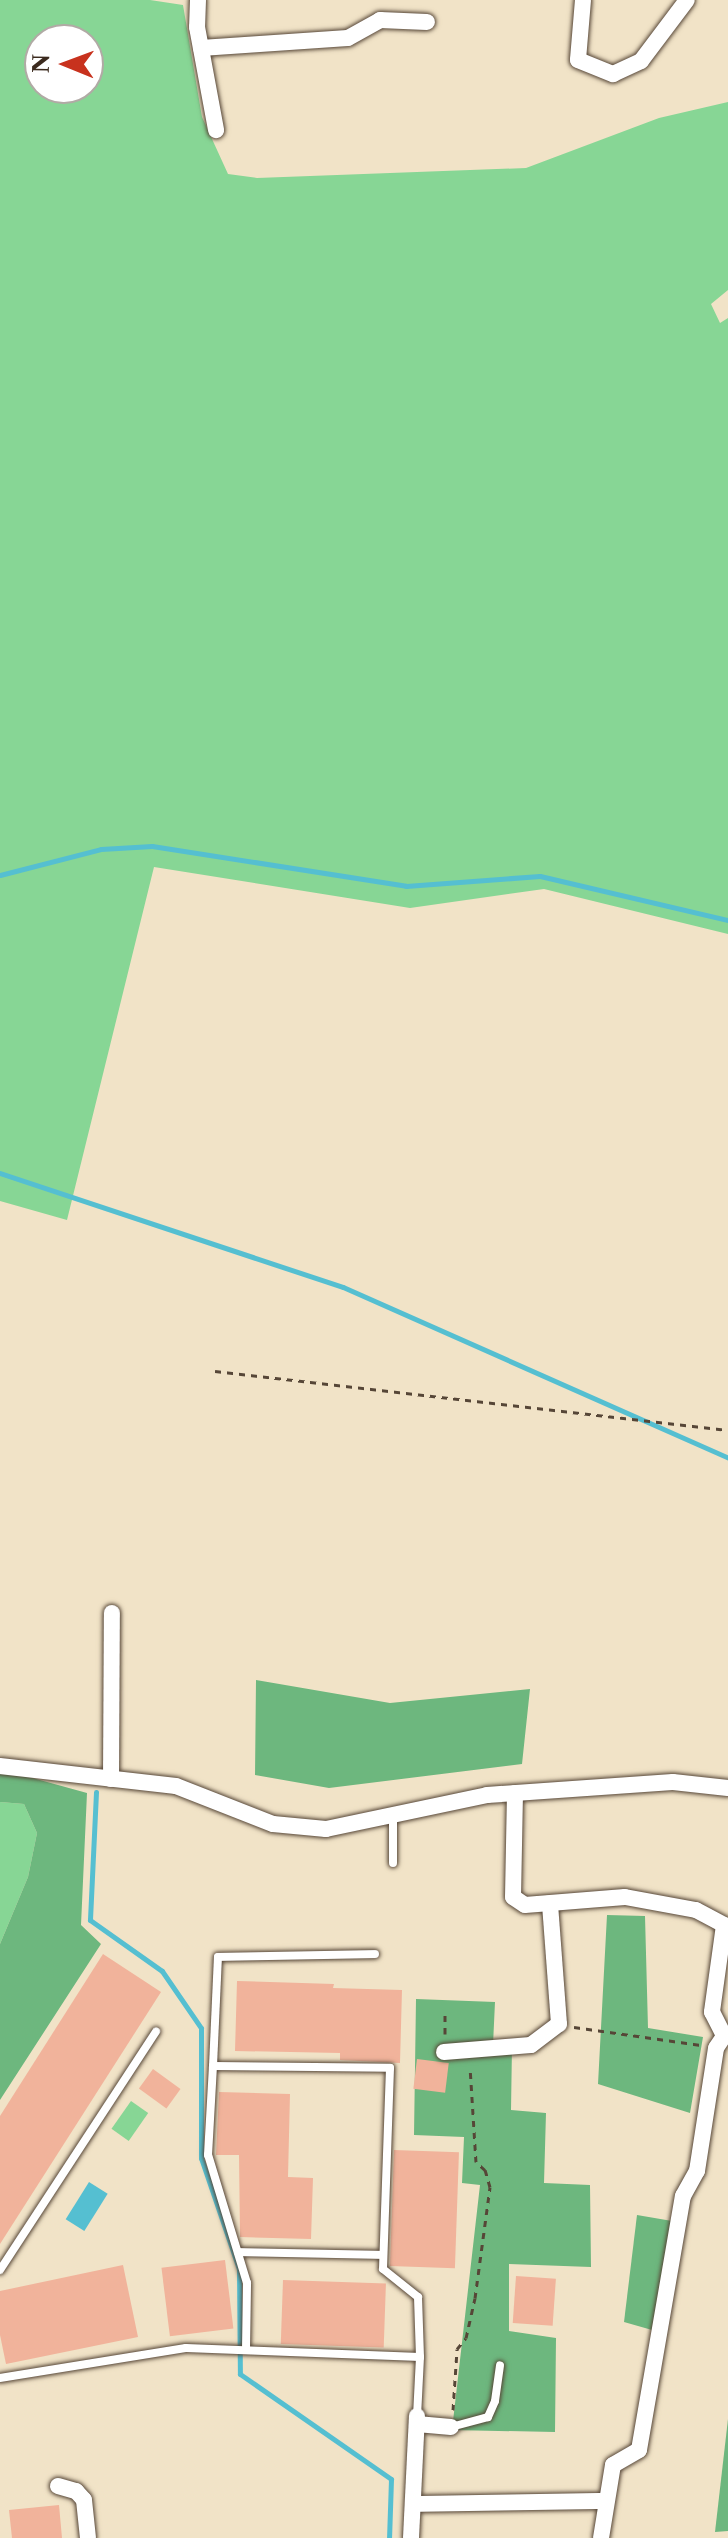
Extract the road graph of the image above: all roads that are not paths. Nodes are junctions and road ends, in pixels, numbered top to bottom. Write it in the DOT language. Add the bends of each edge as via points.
graph roads {
  1 [pos="198,0"];
  2 [pos="583,0"];
  3 [pos="687,0"];
  4 [pos="427,22"];
  5 [pos="201,48"];
  6 [pos="216,130"];
  7 [pos="112,1613"];
  8 [pos="0,1766"];
  9 [pos="111,1779"];
  10 [pos="728,1788"];
  11 [pos="515,1793"];
  12 [pos="393,1813"];
  13 [pos="393,1863"];
  14 [pos="550,1903"];
  15 [pos="726,1924"];
  16 [pos="375,1954"];
  17 [pos="156,2032"];
  18 [pos="723,2040"];
  19 [pos="444,2052"];
  20 [pos="213,2066"];
  21 [pos="238,2252"];
  22 [pos="383,2255"];
  23 [pos="0,2270"];
  24 [pos="246,2350"];
  25 [pos="420,2357"];
  26 [pos="500,2365"];
  27 [pos="0,2378"];
  28 [pos="417,2420"];
  29 [pos="451,2427"];
  30 [pos="58,2486"];
  31 [pos="605,2501"];
  32 [pos="413,2504"];
  33 [pos="88,2538"];
  34 [pos="411,2538"];
  35 [pos="601,2538"];
  1 -- 5 [label="street"];
  2 -- 3 [label="street" via="578,60 613,74 641,61"];
  4 -- 5 [label="street" via="380,20 348,38"];
  5 -- 6 [label="street"];
  7 -- 9 [label="street"];
  8 -- 9 [label="street"];
  9 -- 12 [label="street" via="176,1786 273,1824 326,1829"];
  10 -- 11 [label="street" via="673,1782"];
  11 -- 12 [label="street"];
  11 -- 14 [label="street" via="513,1897 525,1905"];
  12 -- 13 [label="lane"];
  14 -- 15 [label="street" via="625,1897 696,1910"];
  14 -- 19 [label="street" via="559,2024 531,2045"];
  15 -- 18 [label="street" via="712,2012"];
  16 -- 20 [label="lane" via="218,1957"];
  17 -- 23 [label="lane"];
  18 -- 31 [label="street" via="697,2171 683,2196 639,2450 613,2465"];
  20 -- 21 [label="lane" via="208,2155"];
  20 -- 22 [label="lane" via="390,2068"];
  21 -- 22 [label="lane"];
  21 -- 24 [label="lane" via="247,2283"];
  22 -- 25 [label="lane" via="383,2269 418,2297"];
  24 -- 25 [label="lane"];
  24 -- 27 [label="lane" via="186,2348"];
  25 -- 28 [label="lane"];
  26 -- 29 [label="lane" via="488,2417"];
  28 -- 29 [label="street"];
  28 -- 32 [label="street"];
  30 -- 33 [label="street" via="76,2491 84,2500"];
  31 -- 32 [label="street"];
  31 -- 35 [label="street"];
  32 -- 34 [label="street"];
}
